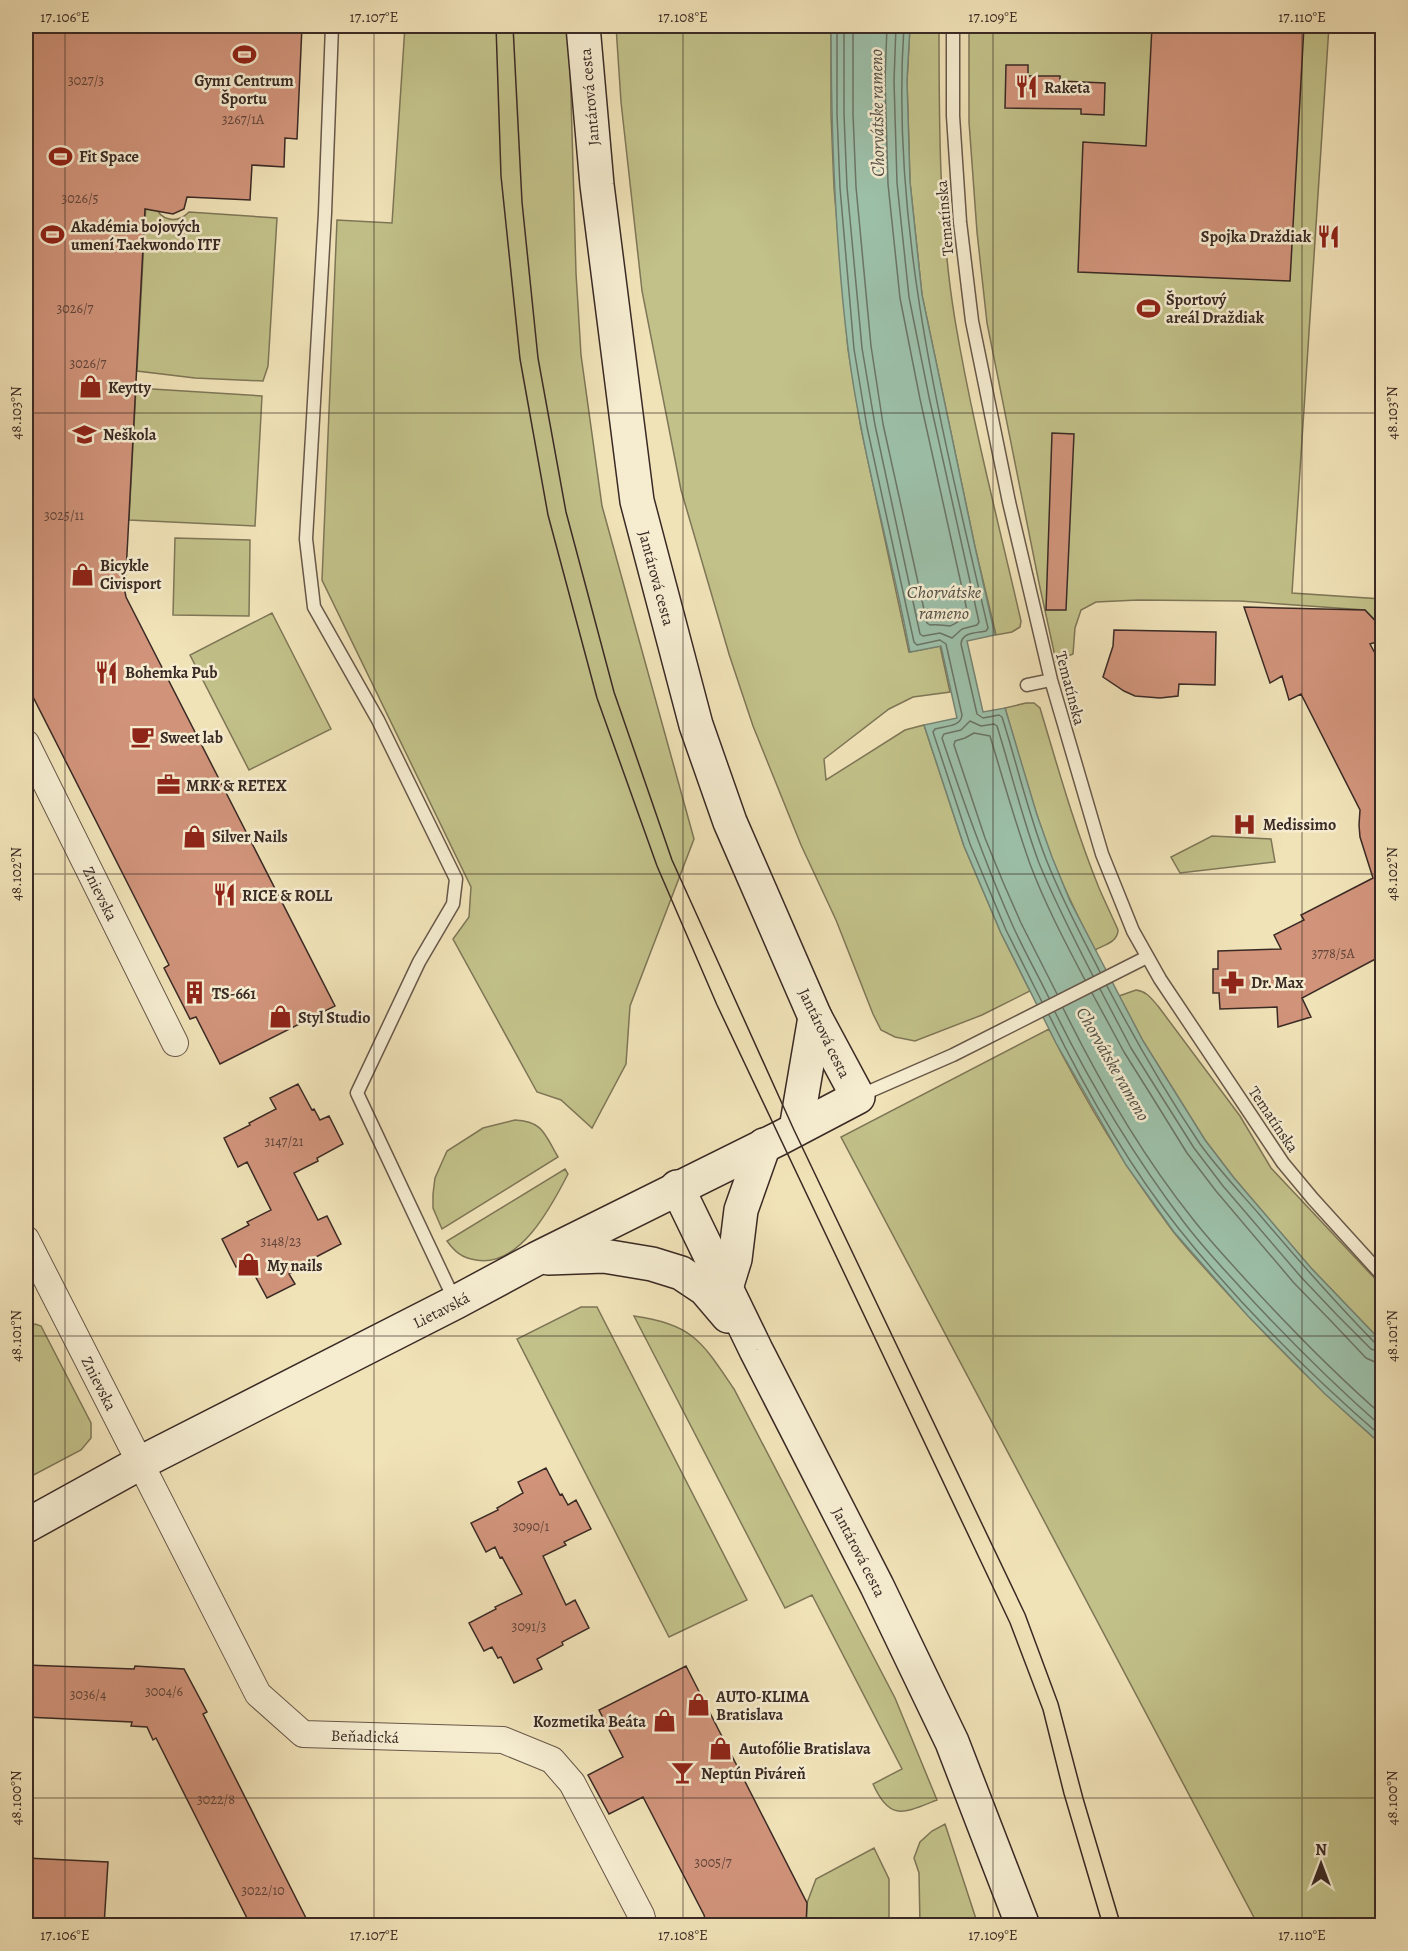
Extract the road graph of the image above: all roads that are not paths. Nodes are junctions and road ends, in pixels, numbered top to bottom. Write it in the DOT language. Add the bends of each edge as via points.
graph roads {
  1 [pos="332,26"];
  2 [pos="583,26"];
  3 [pos="953,26"];
  4 [pos="1051,680"];
  5 [pos="1027,686"];
  6 [pos="26,743"];
  7 [pos="1147,957"];
  8 [pos="814,1017"];
  9 [pos="175,1043"];
  10 [pos="858,1097"];
  11 [pos="796,1129"];
  12 [pos="764,1145"];
  13 [pos="677,1187"];
  14 [pos="26,1239"];
  15 [pos="536,1258"];
  16 [pos="1383,1275"];
  17 [pos="726,1288"];
  18 [pos="456,1302"];
  19 [pos="756,1350"];
  20 [pos="140,1463"];
  21 [pos="26,1526"];
  22 [pos="644,1926"];
  23 [pos="1023,1926"];
  1 -- 18 [label="lane" via="306,539 314,607 378,720 456,879 453,904 419,962 357,1093"];
  2 -- 8 [label="street, Jantárová cesta" via="597,185 637,501 696,725 730,822"];
  3 -- 4 [label="lane, Tematínska" via="953,116 972,321"];
  4 -- 5 [label="lane"];
  4 -- 7 [label="lane, Tematínska" via="1102,854"];
  6 -- 9 [label="street, Znievska"];
  7 -- 10 [label="lane" via="953,1055"];
  7 -- 16 [label="lane, Tematínska" via="1283,1163"];
  8 -- 10 [label="street, Jantárová cesta"];
  8 -- 11 [label="street"];
  10 -- 11 [label="street, Lietavská"];
  11 -- 12 [label="street, Lietavská"];
  12 -- 13 [label="street, Lietavská"];
  12 -- 17 [label="street" via="741,1210 735,1258"];
  13 -- 15 [label="street, Lietavská"];
  13 -- 17 [label="street, Jantárová cesta"];
  14 -- 20 [label="street, Znievska"];
  15 -- 18 [label="street, Lietavská"];
  15 -- 19 [label="street" via="604,1256 681,1273 705,1288"];
  17 -- 19 [label="street, Jantárová cesta"];
  18 -- 20 [label="street, Lietavská"];
  19 -- 23 [label="street, Jantárová cesta" via="952,1742"];
  20 -- 21 [label="street, Lietavská"];
  20 -- 22 [label="street, Beňadická" via="258,1694 303,1734 503,1740 552,1760 572,1783"];
}
